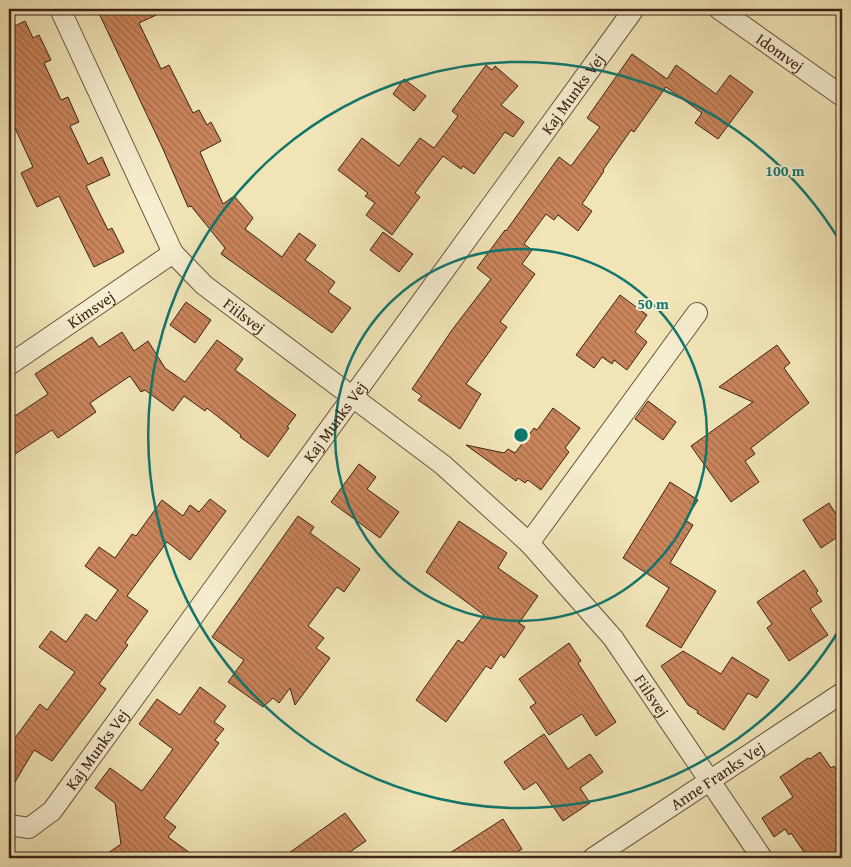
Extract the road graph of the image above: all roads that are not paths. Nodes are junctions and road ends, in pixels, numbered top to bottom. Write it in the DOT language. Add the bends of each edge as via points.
graph roads {
  1 [pos="60,9"];
  2 [pos="634,9"];
  3 [pos="719,9"];
  4 [pos="842,96"];
  5 [pos="173,253"];
  6 [pos="697,313"];
  7 [pos="9,365"];
  8 [pos="353,396"];
  9 [pos="529,543"];
  10 [pos="842,693"];
  11 [pos="710,780"];
  12 [pos="9,825"];
  13 [pos="593,858"];
  14 [pos="762,858"];
  1 -- 5 [label="street, Fiilsvej"];
  2 -- 8 [label="street, Kaj Munks Vej"];
  3 -- 4 [label="street, Idomvej"];
  5 -- 7 [label="street, Kimsvej"];
  5 -- 8 [label="street, Fiilsvej" via="204,285"];
  6 -- 9 [label="street"];
  8 -- 9 [label="street, Fiilsvej" via="443,465"];
  8 -- 12 [label="street, Kaj Munks Vej" via="52,811 28,828"];
  9 -- 11 [label="street, Fiilsvej" via="613,638"];
  10 -- 11 [label="street, Anne Franks Vej"];
  11 -- 13 [label="street, Anne Franks Vej"];
  11 -- 14 [label="street, Fiilsvej"];
}
